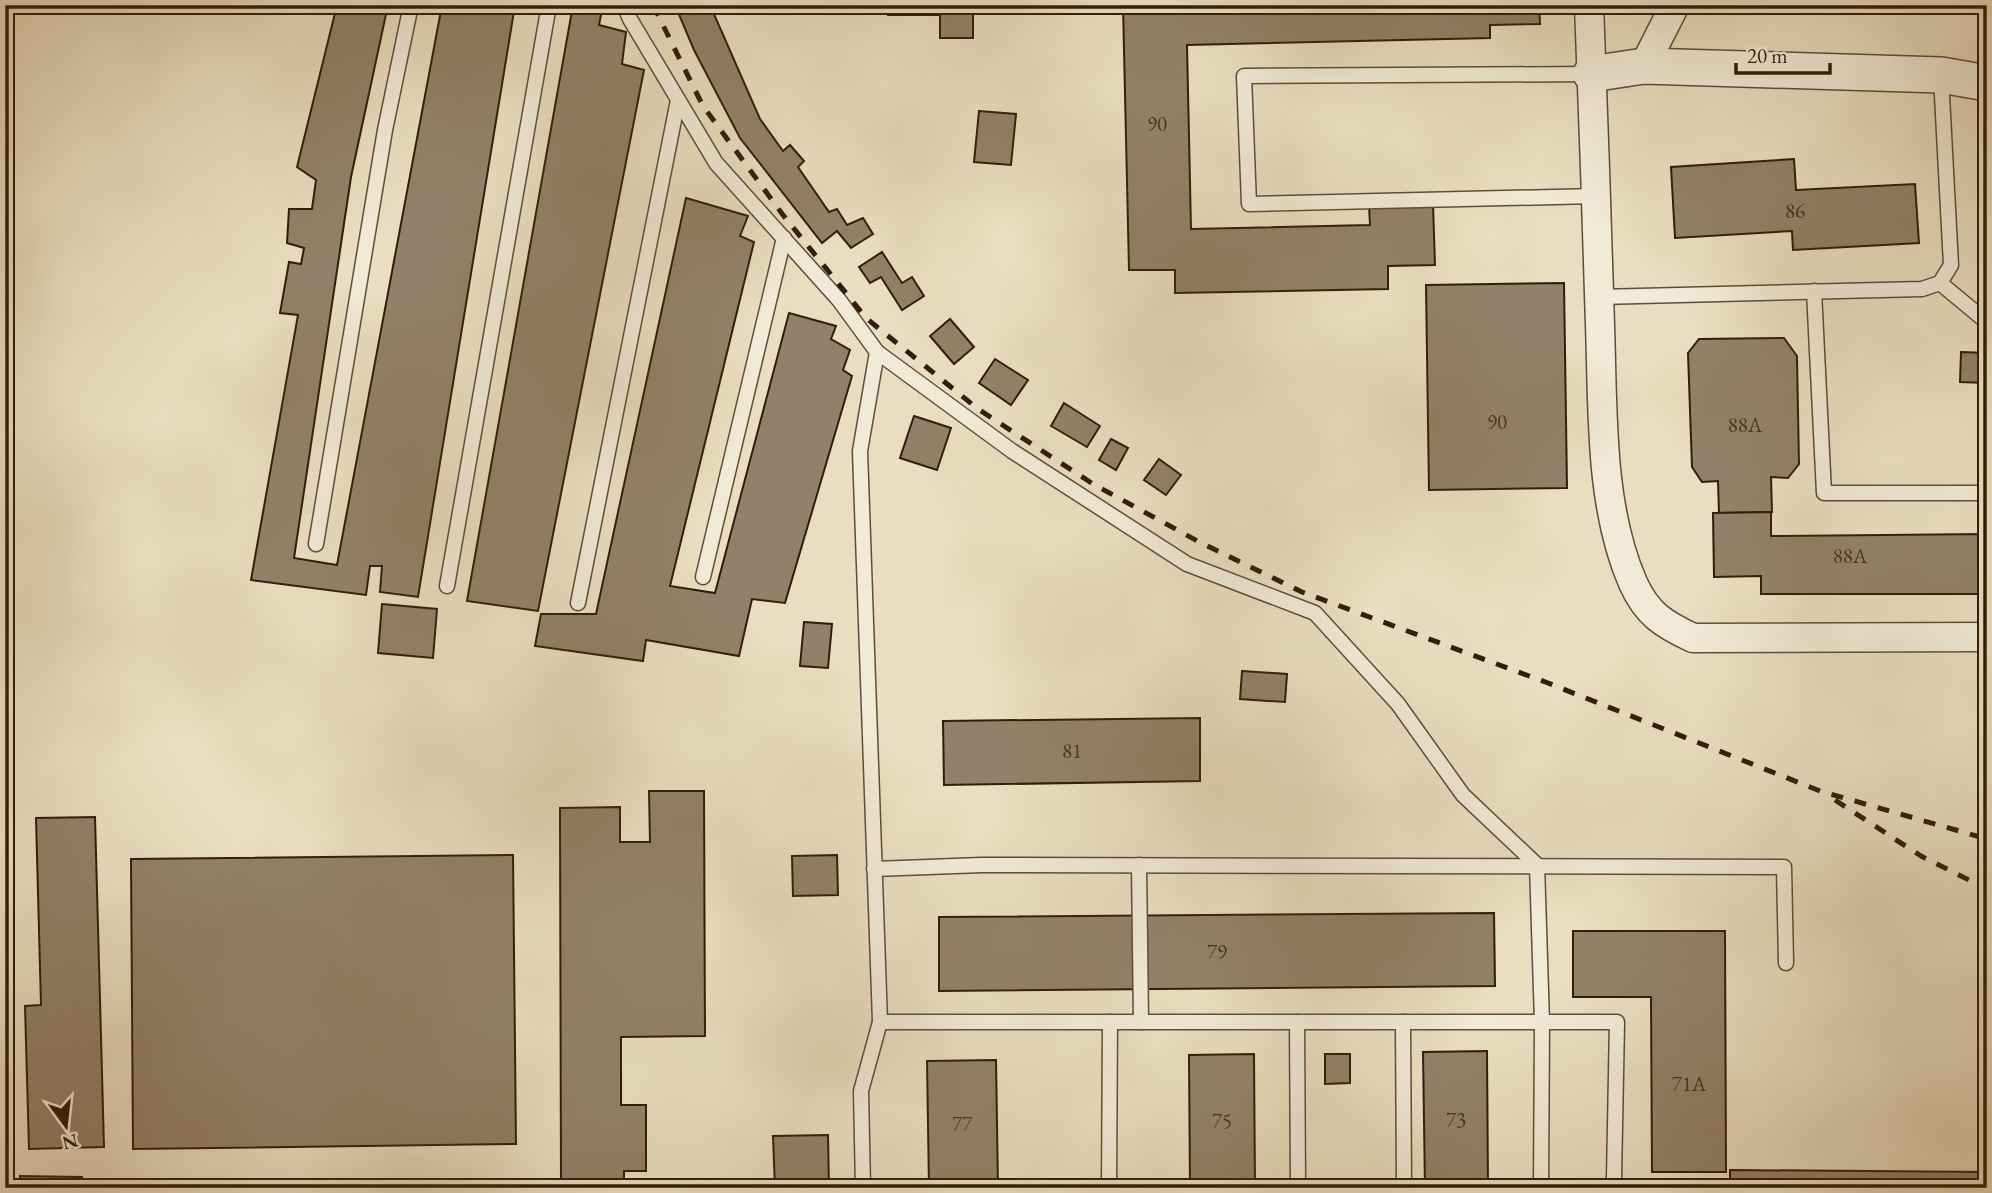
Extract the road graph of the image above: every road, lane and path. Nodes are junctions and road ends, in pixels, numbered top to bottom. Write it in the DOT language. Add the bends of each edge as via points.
graph roads {
  1 [pos="411,5"];
  2 [pos="549,5"];
  3 [pos="624,5"];
  4 [pos="1589,5"];
  5 [pos="1675,5"];
  6 [pos="1644,66"];
  7 [pos="1591,74"];
  8 [pos="1941,75"];
  9 [pos="1987,83"];
  10 [pos="678,100"];
  11 [pos="1596,195"];
  12 [pos="784,238"];
  13 [pos="1940,283"];
  14 [pos="1814,292"];
  15 [pos="1599,297"];
  16 [pos="1987,322"];
  17 [pos="877,352"];
  18 [pos="1987,493"];
  19 [pos="316,544"];
  20 [pos="703,577"];
  21 [pos="447,586"];
  22 [pos="578,603"];
  23 [pos="1987,636"];
  24 [pos="1139,865"];
  25 [pos="1537,865"];
  26 [pos="874,869"];
  27 [pos="1786,963"];
  28 [pos="880,1022"];
  29 [pos="1141,1022"];
  30 [pos="1297,1022"];
  31 [pos="1542,1022"];
  32 [pos="1110,1023"];
  33 [pos="1403,1023"];
  34 [pos="1614,1178"];
  35 [pos="863,1188"];
  36 [pos="1110,1188"];
  37 [pos="1298,1188"];
  38 [pos="1404,1188"];
  39 [pos="1541,1188"];
  1 -- 19 [label="lane" via="384,130"];
  2 -- 21 [label="lane"];
  3 -- 10 [label="lane"];
  4 -- 7 [label="street"];
  5 -- 6 [label="street"];
  6 -- 7 [label="street"];
  6 -- 8 [label="street"];
  7 -- 11 [label="street"];
  7 -- 11 [label="lane" via="1244,76 1249,204"];
  8 -- 9 [label="street"];
  8 -- 13 [label="lane" via="1951,265"];
  10 -- 12 [label="lane" via="716,163"];
  10 -- 22 [label="lane"];
  11 -- 15 [label="street"];
  12 -- 17 [label="lane"];
  12 -- 20 [label="lane"];
  13 -- 14 [label="lane" via="1922,289"];
  13 -- 16 [label="lane"];
  14 -- 15 [label="lane"];
  14 -- 18 [label="lane" via="1824,493"];
  15 -- 23 [label="street" via="1604,441 1614,525 1633,583 1650,612 1665,626 1693,638"];
  17 -- 25 [label="lane" via="1012,451 1187,564 1315,613 1398,704 1463,795"];
  17 -- 26 [label="lane" via="860,451"];
  24 -- 25 [label="lane"];
  24 -- 26 [label="lane"];
  24 -- 29 [label="lane"];
  25 -- 27 [label="lane" via="1784,867"];
  25 -- 31 [label="lane"];
  26 -- 28 [label="lane"];
  28 -- 32 [label="lane"];
  28 -- 35 [label="lane" via="861,1091"];
  29 -- 30 [label="lane"];
  29 -- 32 [label="lane"];
  30 -- 33 [label="lane"];
  30 -- 37 [label="lane"];
  31 -- 33 [label="lane"];
  31 -- 34 [label="lane" via="1617,1022"];
  31 -- 39 [label="lane"];
  32 -- 36 [label="lane"];
  33 -- 38 [label="lane"];
}
